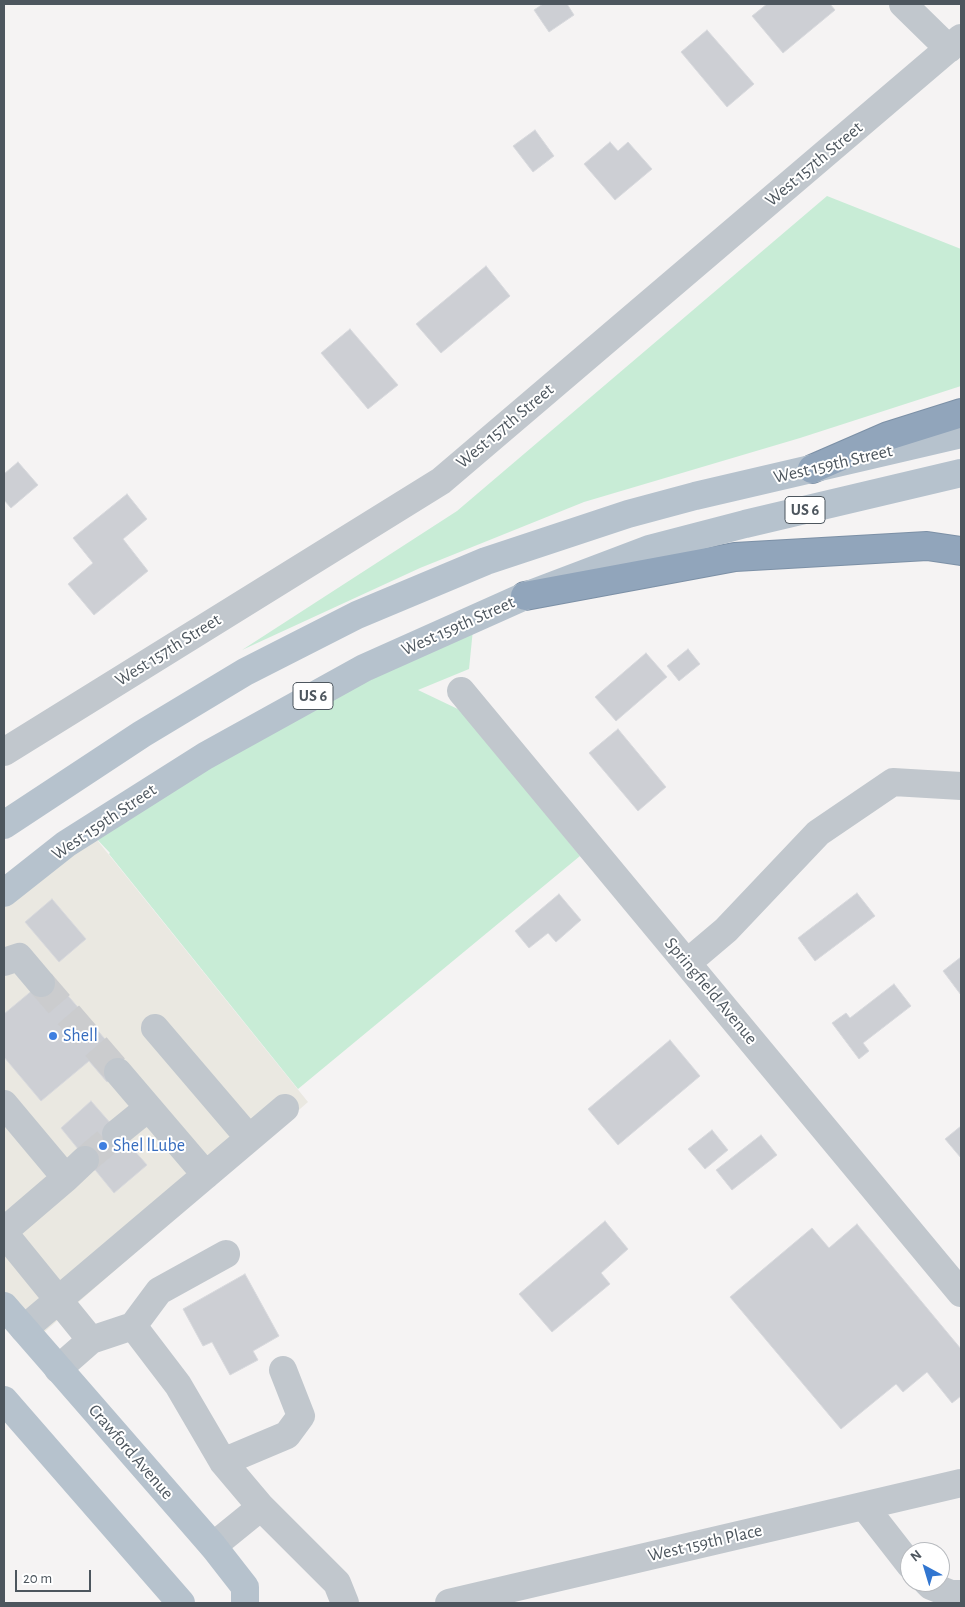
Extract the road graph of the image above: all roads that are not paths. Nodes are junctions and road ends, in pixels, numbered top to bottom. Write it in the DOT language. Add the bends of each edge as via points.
graph roads {
  1 [pos="903,4"];
  2 [pos="955,44"];
  3 [pos="961,413"];
  4 [pos="961,434"];
  5 [pos="812,469"];
  6 [pos="961,473"];
  7 [pos="961,551"];
  8 [pos="525,596"];
  9 [pos="460,691"];
  10 [pos="4,752"];
  11 [pos="961,786"];
  12 [pos="4,824"];
  13 [pos="4,893"];
  14 [pos="11,960"];
  15 [pos="687,963"];
  16 [pos="41,983"];
  17 [pos="155,1028"];
  18 [pos="118,1072"];
  19 [pos="4,1106"];
  20 [pos="148,1108"];
  21 [pos="285,1108"];
  22 [pos="116,1134"];
  23 [pos="249,1138"];
  24 [pos="206,1175"];
  25 [pos="4,1232"];
  26 [pos="226,1254"];
  27 [pos="961,1293"];
  28 [pos="58,1300"];
  29 [pos="4,1306"];
  30 [pos="133,1326"];
  31 [pos="24,1329"];
  32 [pos="91,1340"];
  33 [pos="58,1369"];
  34 [pos="283,1370"];
  35 [pos="4,1400"];
  36 [pos="223,1462"];
  37 [pos="961,1483"];
  38 [pos="864,1506"];
  39 [pos="261,1507"];
  40 [pos="213,1546"];
  41 [pos="900,1551"];
  42 [pos="946,1592"];
  43 [pos="961,1594"];
  44 [pos="181,1603"];
  45 [pos="245,1603"];
  46 [pos="345,1603"];
  47 [pos="449,1603"];
  1 -- 2 [label="street"];
  2 -- 10 [label="street, West 157th Street" via="440,481"];
  3 -- 5 [label="highway" via="888,436"];
  4 -- 5 [label="main road, West 159th Street / US 6"];
  5 -- 12 [label="main road, West 159th Street / US 6" via="628,514 486,561 357,614 231,681 142,734"];
  6 -- 8 [label="main road, West 159th Street / US 6" via="649,549"];
  7 -- 8 [label="highway" via="927,546 735,557"];
  8 -- 13 [label="main road, West 159th Street / US 6" via="364,668 205,756 66,844"];
  9 -- 15 [label="street, Springfield Avenue"];
  11 -- 15 [label="street" via="893,782 818,833 726,930"];
  14 -- 16 [label="street"];
  15 -- 27 [label="street, Springfield Avenue"];
  17 -- 23 [label="street"];
  18 -- 20 [label="street"];
  19 -- 25 [label="street" via="75,1169"];
  20 -- 22 [label="street"];
  20 -- 24 [label="street"];
  21 -- 23 [label="street"];
  23 -- 24 [label="street"];
  24 -- 28 [label="street"];
  25 -- 28 [label="street"];
  26 -- 30 [label="street" via="159,1291"];
  28 -- 31 [label="street"];
  28 -- 32 [label="street"];
  29 -- 31 [label="main road, Crawford Avenue"];
  30 -- 32 [label="street"];
  30 -- 36 [label="street" via="178,1385"];
  31 -- 33 [label="main road, Crawford Avenue"];
  32 -- 33 [label="street"];
  33 -- 40 [label="main road, Crawford Avenue"];
  34 -- 36 [label="street" via="301,1416 287,1434"];
  35 -- 44 [label="main road"];
  36 -- 39 [label="street"];
  37 -- 38 [label="street, West 159th Place"];
  38 -- 41 [label="street"];
  38 -- 47 [label="street, West 159th Place"];
  39 -- 40 [label="street"];
  39 -- 46 [label="street" via="337,1582"];
  40 -- 45 [label="main road, Crawford Avenue" via="245,1587"];
  42 -- 43 [label="street"];
}
